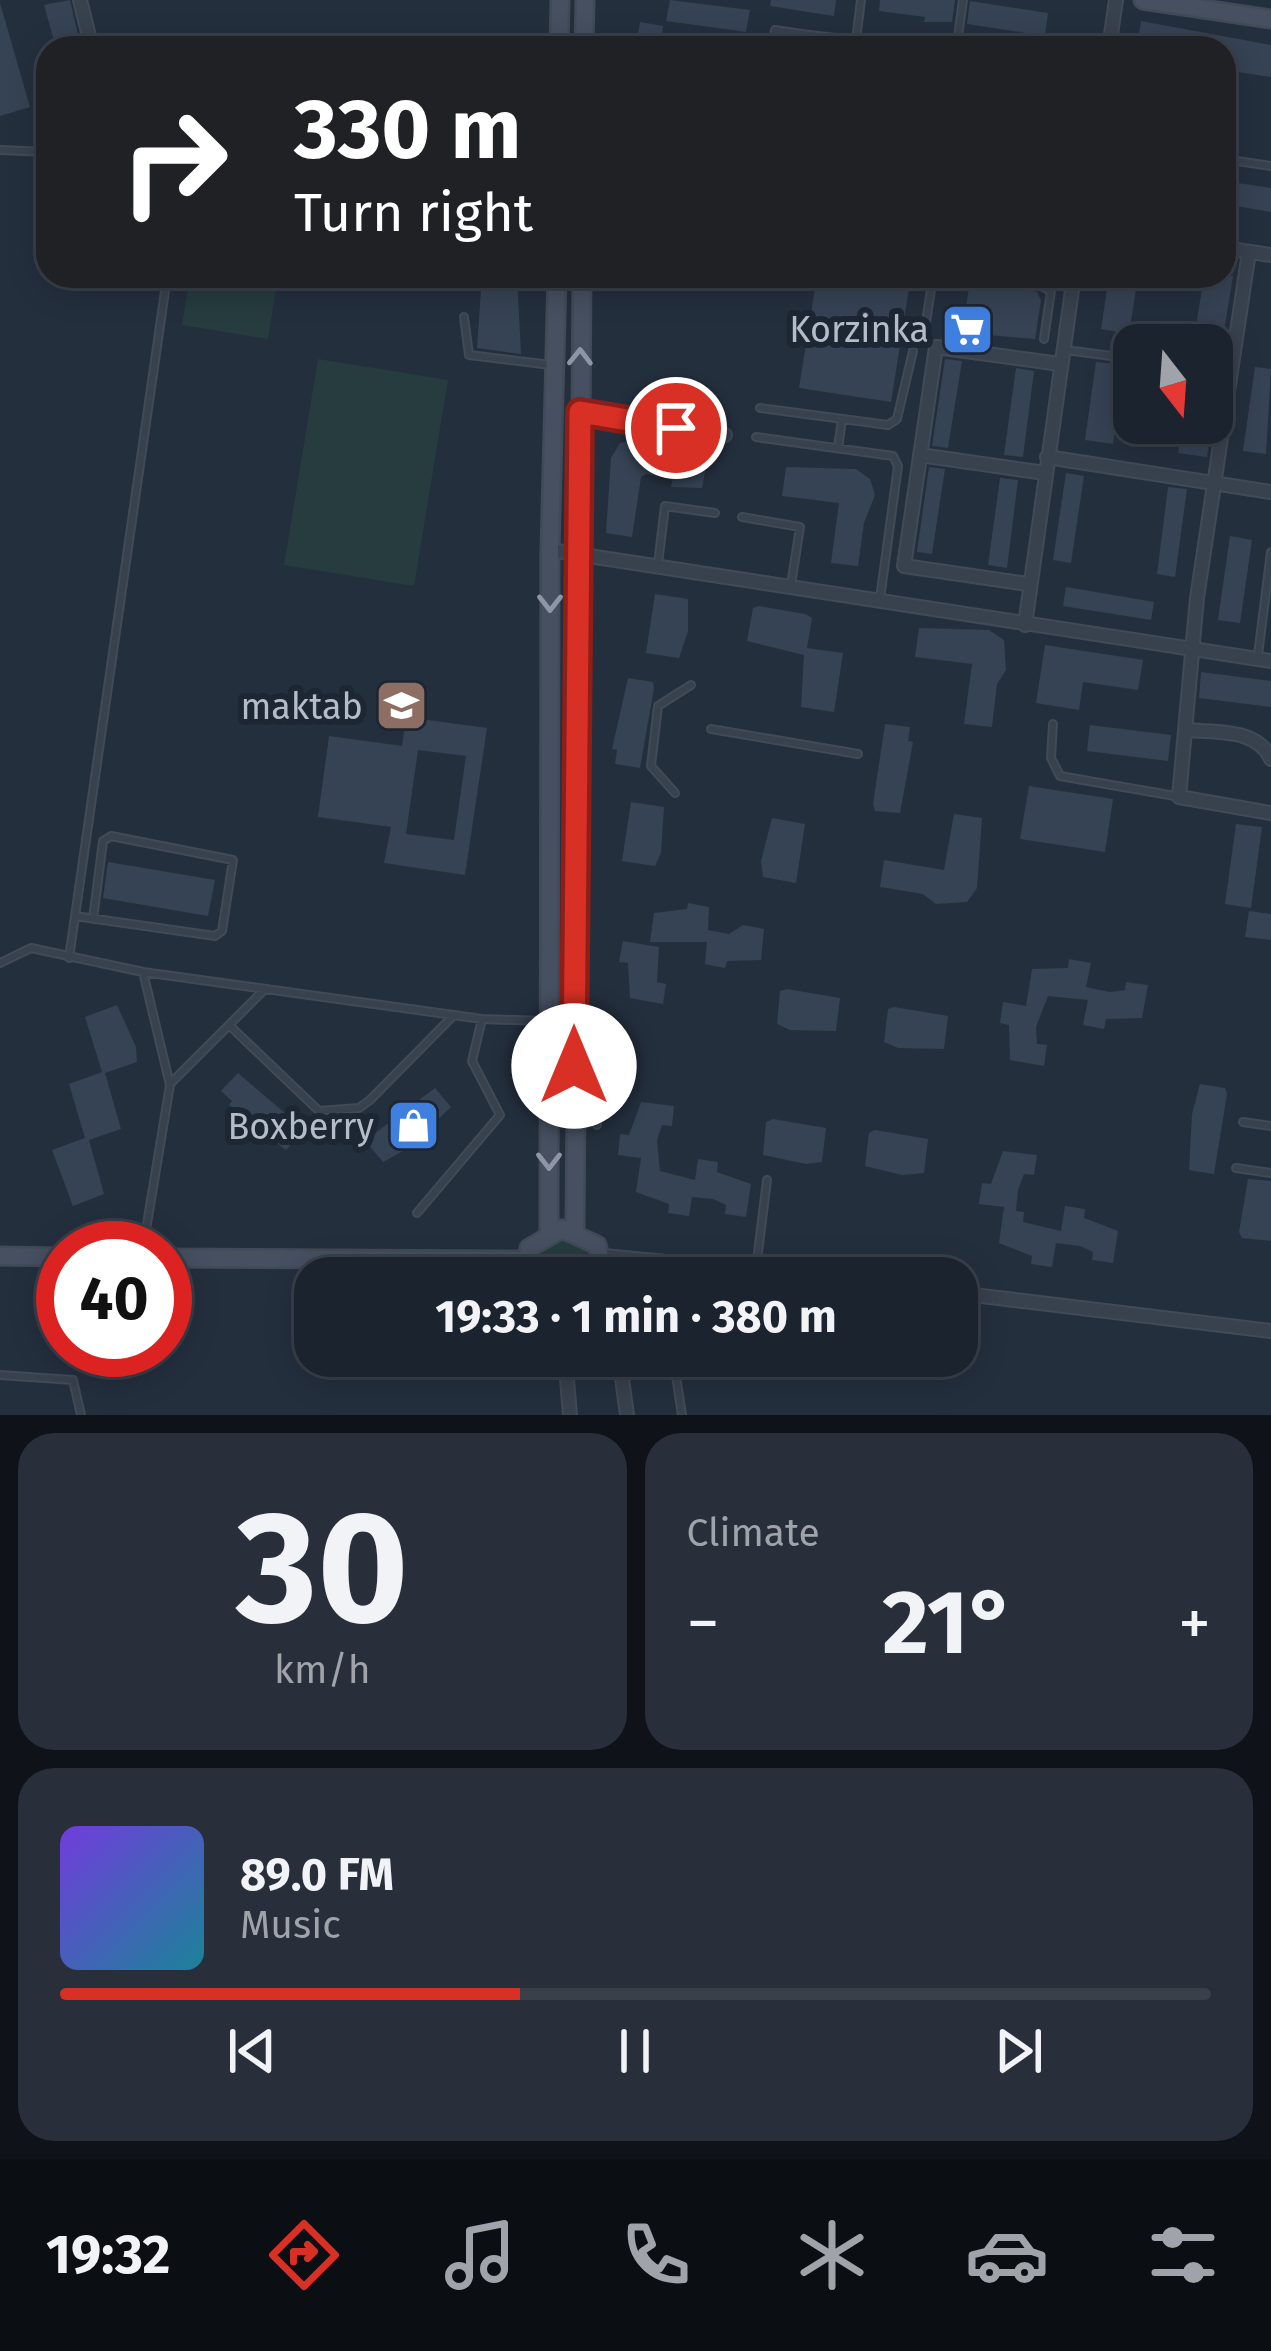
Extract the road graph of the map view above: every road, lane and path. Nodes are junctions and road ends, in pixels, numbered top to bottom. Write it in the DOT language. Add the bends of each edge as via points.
graph roads {
  1 [pos="80,0"];
  2 [pos="560,0"];
  3 [pos="585,0"];
  4 [pos="861,0"];
  5 [pos="963,0"];
  6 [pos="1116,0"];
  7 [pos="1143,0"];
  8 [pos="1271,20"];
  9 [pos="559,26"];
  10 [pos="585,26"];
  11 [pos="802,34"];
  12 [pos="89,36"];
  13 [pos="559,36"];
  14 [pos="585,36"];
  15 [pos="774,36"];
  16 [pos="820,36"];
  17 [pos="856,36"];
  18 [pos="958,36"];
  19 [pos="1110,36"];
  20 [pos="0,150"];
  21 [pos="36,152"];
  22 [pos="1236,161"];
  23 [pos="1271,166"];
  24 [pos="1236,250"];
  25 [pos="1249,252"];
  26 [pos="1271,255"];
  27 [pos="556,288"];
  28 [pos="582,288"];
  29 [pos="931,288"];
  30 [pos="1045,288"];
  31 [pos="1072,288"];
  32 [pos="165,291"];
  33 [pos="464,317"];
  34 [pos="925,329"];
  35 [pos="1044,339"];
  36 [pos="914,351"];
  37 [pos="1061,357"];
  38 [pos="1113,358"];
  39 [pos="554,366"];
  40 [pos="1233,372"];
  41 [pos="760,407"];
  42 [pos="580,412"];
  43 [pos="842,419"];
  44 [pos="725,435"];
  45 [pos="756,437"];
  46 [pos="1221,444"];
  47 [pos="838,448"];
  48 [pos="920,455"];
  49 [pos="1047,457"];
  50 [pos="1045,473"];
  51 [pos="1214,483"];
  52 [pos="1271,492"];
  53 [pos="715,513"];
  54 [pos="742,517"];
  55 [pos="550,550"];
  56 [pos="1271,552"];
  57 [pos="577,554"];
  58 [pos="658,568"];
  59 [pos="1028,584"];
  60 [pos="791,589"];
  61 [pos="1268,595"];
  62 [pos="880,599"];
  63 [pos="1025,626"];
  64 [pos="1191,649"];
  65 [pos="1264,660"];
  66 [pos="691,686"];
  67 [pos="1053,724"];
  68 [pos="712,729"];
  69 [pos="1186,730"];
  70 [pos="858,754"];
  71 [pos="1271,758"];
  72 [pos="675,793"];
  73 [pos="1179,797"];
  74 [pos="1271,813"];
  75 [pos="75,916"];
  76 [pos="93,919"];
  77 [pos="69,958"];
  78 [pos="0,963"];
  79 [pos="143,972"];
  80 [pos="265,989"];
  81 [pos="453,1015"];
  82 [pos="482,1019"];
  83 [pos="547,1022"];
  84 [pos="229,1024"];
  85 [pos="598,1069"];
  86 [pos="170,1084"];
  87 [pos="1243,1122"];
  88 [pos="597,1125"];
  89 [pos="1271,1126"];
  90 [pos="1236,1168"];
  91 [pos="1271,1174"];
  92 [pos="766,1180"];
  93 [pos="417,1213"];
  94 [pos="147,1221"];
  95 [pos="575,1230"];
  96 [pos="550,1232"];
  97 [pos="0,1256"];
  98 [pos="604,1256"];
  99 [pos="36,1257"];
  100 [pos="532,1257"];
  101 [pos="616,1257"];
  102 [pos="757,1257"];
  103 [pos="192,1259"];
  104 [pos="294,1262"];
  105 [pos="978,1296"];
  106 [pos="1271,1331"];
  107 [pos="0,1375"];
  108 [pos="567,1377"];
  109 [pos="622,1377"];
  110 [pos="676,1377"];
  111 [pos="80,1415"];
  112 [pos="570,1415"];
  113 [pos="627,1415"];
  114 [pos="682,1415"];
  1 -- 12 [label="street"];
  2 -- 9 [label="street"];
  3 -- 10 [label="street"];
  4 -- 17 [label="lane"];
  5 -- 18 [label="lane"];
  6 -- 19 [label="street"];
  7 -- 8 [label="street"];
  9 -- 10 [label="street"];
  9 -- 13 [label="street"];
  10 -- 14 [label="street"];
  11 -- 15 [label="lane"];
  11 -- 16 [label="lane"];
  20 -- 21 [label="lane"];
  22 -- 23 [label="lane"];
  24 -- 25 [label="street"];
  25 -- 26 [label="street"];
  25 -- 40 [label="street"];
  27 -- 39 [label="street"];
  42 -- 28 [label="street, one-way"];
  29 -- 34 [label="lane"];
  30 -- 35 [label="lane"];
  31 -- 37 [label="street"];
  32 -- 75 [label="lane"];
  33 -- 39 [label="lane" via="470,355"];
  36 -- 43 [label="lane" via="897,419"];
  37 -- 38 [label="lane"];
  37 -- 48 [label="street" via="936,346"];
  37 -- 49 [label="street"];
  39 -- 55 [label="street"];
  41 -- 43 [label="lane"];
  42 -- 44 [label="street"];
  42 -- 57 [label="street"];
  43 -- 47 [label="lane"];
  45 -- 47 [label="lane"];
  46 -- 51 [label="street"];
  47 -- 62 [label="lane" via="892,456 898,466"];
  48 -- 50 [label="street"];
  48 -- 59 [label="street" via="904,566"];
  49 -- 50 [label="street"];
  49 -- 51 [label="street"];
  50 -- 59 [label="street"];
  51 -- 52 [label="street"];
  51 -- 64 [label="street"];
  53 -- 58 [label="lane" via="665,506"];
  54 -- 60 [label="lane" via="800,527"];
  55 -- 57 [label="street"];
  55 -- 83 [label="street, one-way"];
  56 -- 61 [label="lane"];
  57 -- 58 [label="street"];
  57 -- 95 [label="street"];
  58 -- 60 [label="street"];
  59 -- 63 [label="street"];
  60 -- 62 [label="street"];
  61 -- 65 [label="lane"];
  62 -- 63 [label="street"];
  63 -- 64 [label="street"];
  64 -- 65 [label="street"];
  64 -- 69 [label="street"];
  66 -- 72 [label="lane" via="658,706 651,766"];
  67 -- 73 [label="lane" via="1051,758 1060,776"];
  68 -- 70 [label="lane"];
  69 -- 71 [label="street" via="1251,737"];
  69 -- 73 [label="street"];
  73 -- 74 [label="street"];
  75 -- 76 [label="lane"];
  75 -- 77 [label="lane"];
  76 -- 76 [label="lane" via="215,936 233,860 111,836 103,841"];
  77 -- 78 [label="lane" via="31,948"];
  77 -- 79 [label="lane"];
  79 -- 80 [label="lane"];
  79 -- 86 [label="lane"];
  80 -- 81 [label="lane"];
  80 -- 84 [label="lane"];
  81 -- 82 [label="lane"];
  81 -- 84 [label="lane" via="359,1108 319,1111"];
  82 -- 83 [label="lane"];
  82 -- 93 [label="lane" via="472,1061 500,1115"];
  83 -- 96 [label="street, one-way"];
  84 -- 86 [label="lane"];
  85 -- 88 [label="lane"];
  86 -- 94 [label="lane"];
  87 -- 89 [label="lane"];
  90 -- 91 [label="lane"];
  92 -- 102 [label="lane"];
  95 -- 96 [label="street"];
  95 -- 98 [label="street"];
  96 -- 100 [label="street"];
  97 -- 99 [label="street"];
  98 -- 101 [label="street"];
  103 -- 104 [label="street"];
  105 -- 106 [label="street"];
  107 -- 111 [label="lane" via="73,1380"];
  108 -- 112 [label="street"];
  109 -- 113 [label="street"];
  110 -- 114 [label="lane"];
}
